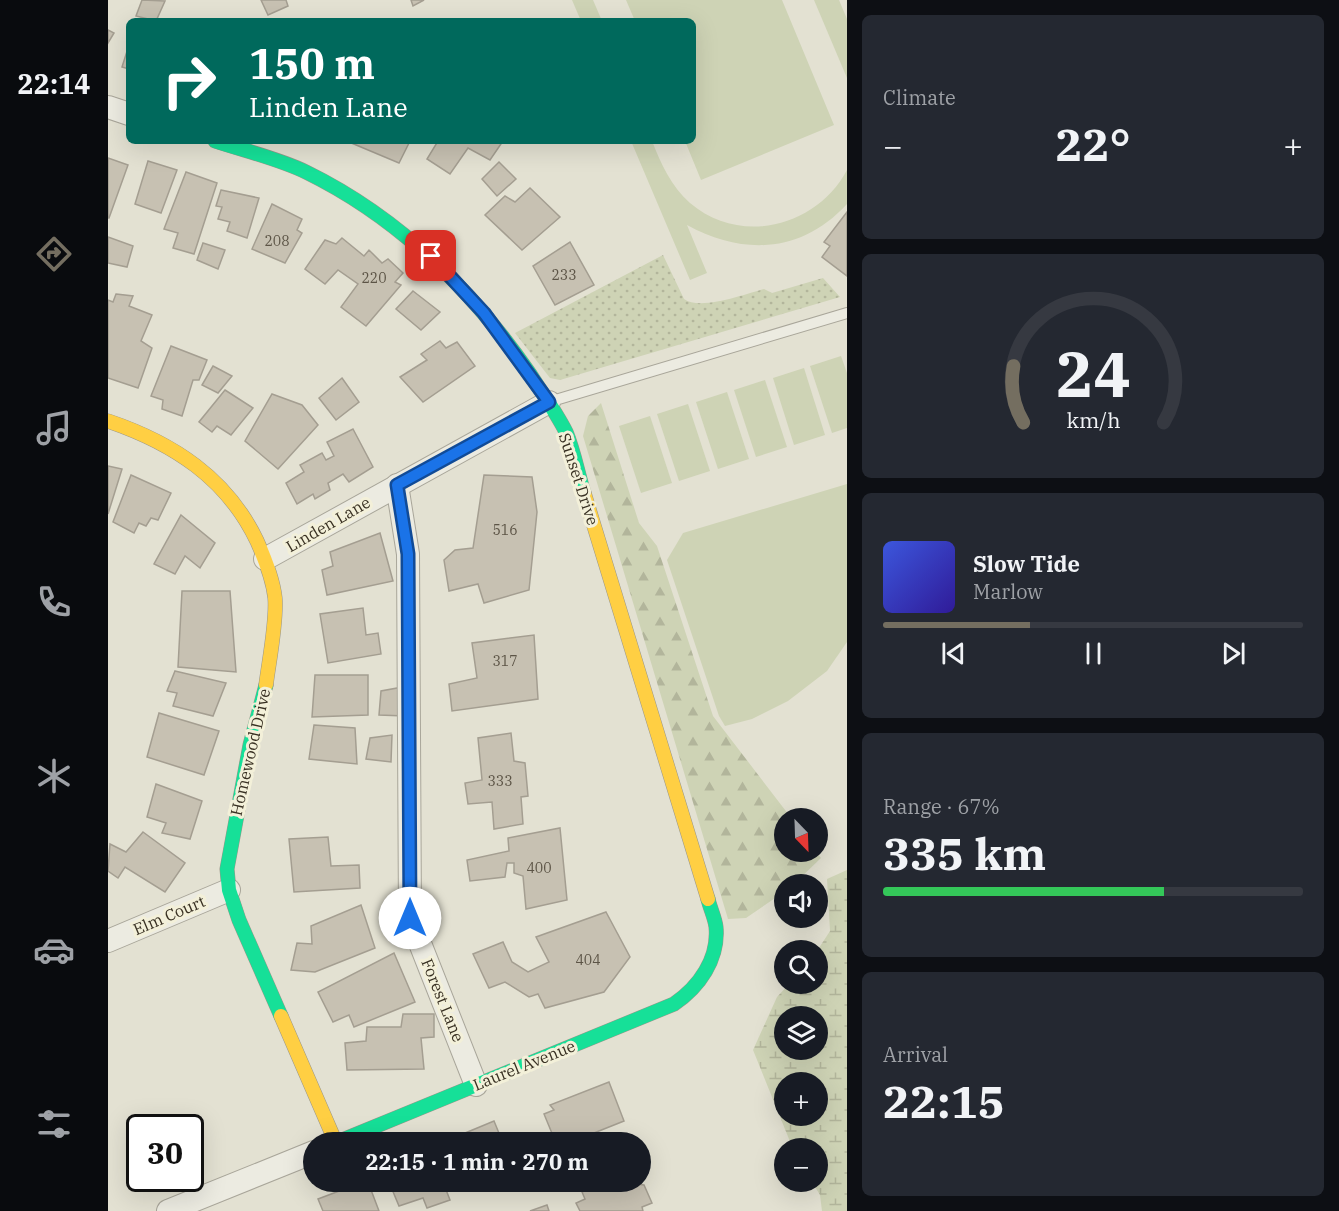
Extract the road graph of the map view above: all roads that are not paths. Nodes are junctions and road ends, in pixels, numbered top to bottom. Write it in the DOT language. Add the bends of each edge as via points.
graph roads {
  1 [pos="108,107"];
  2 [pos="126,113"];
  3 [pos="224,144"];
  4 [pos="847,313"];
  5 [pos="549,402"];
  6 [pos="108,421"];
  7 [pos="397,485"];
  8 [pos="265,559"];
  9 [pos="229,890"];
  10 [pos="108,941"];
  11 [pos="705,975"];
  12 [pos="476,1085"];
  13 [pos="330,1132"];
  14 [pos="362,1132"];
  15 [pos="303,1156"];
  16 [pos="168,1211"];
  1 -- 2 [label="street"];
  3 -- 5 [label="street, Sunset Drive" via="306,172 377,214 415,242 447,270 484,313"];
  4 -- 5 [label="lane"];
  5 -- 7 [label="street, Linden Lane"];
  5 -- 11 [label="street, Sunset Drive" via="566,433 702,875 716,927 713,956"];
  6 -- 8 [label="street, Homewood Drive" via="144,433 202,469 230,495"];
  7 -- 8 [label="street, Linden Lane"];
  7 -- 12 [label="street, Forest Lane" via="408,554 410,918"];
  8 -- 9 [label="street, Homewood Drive" via="275,599 266,688 229,845"];
  9 -- 10 [label="street, Elm Court"];
  9 -- 13 [label="street, Homewood Drive"];
  11 -- 12 [label="street, Laurel Avenue" via="691,994 674,1004"];
  12 -- 14 [label="street, Laurel Avenue"];
  15 -- 16 [label="street"];
}
